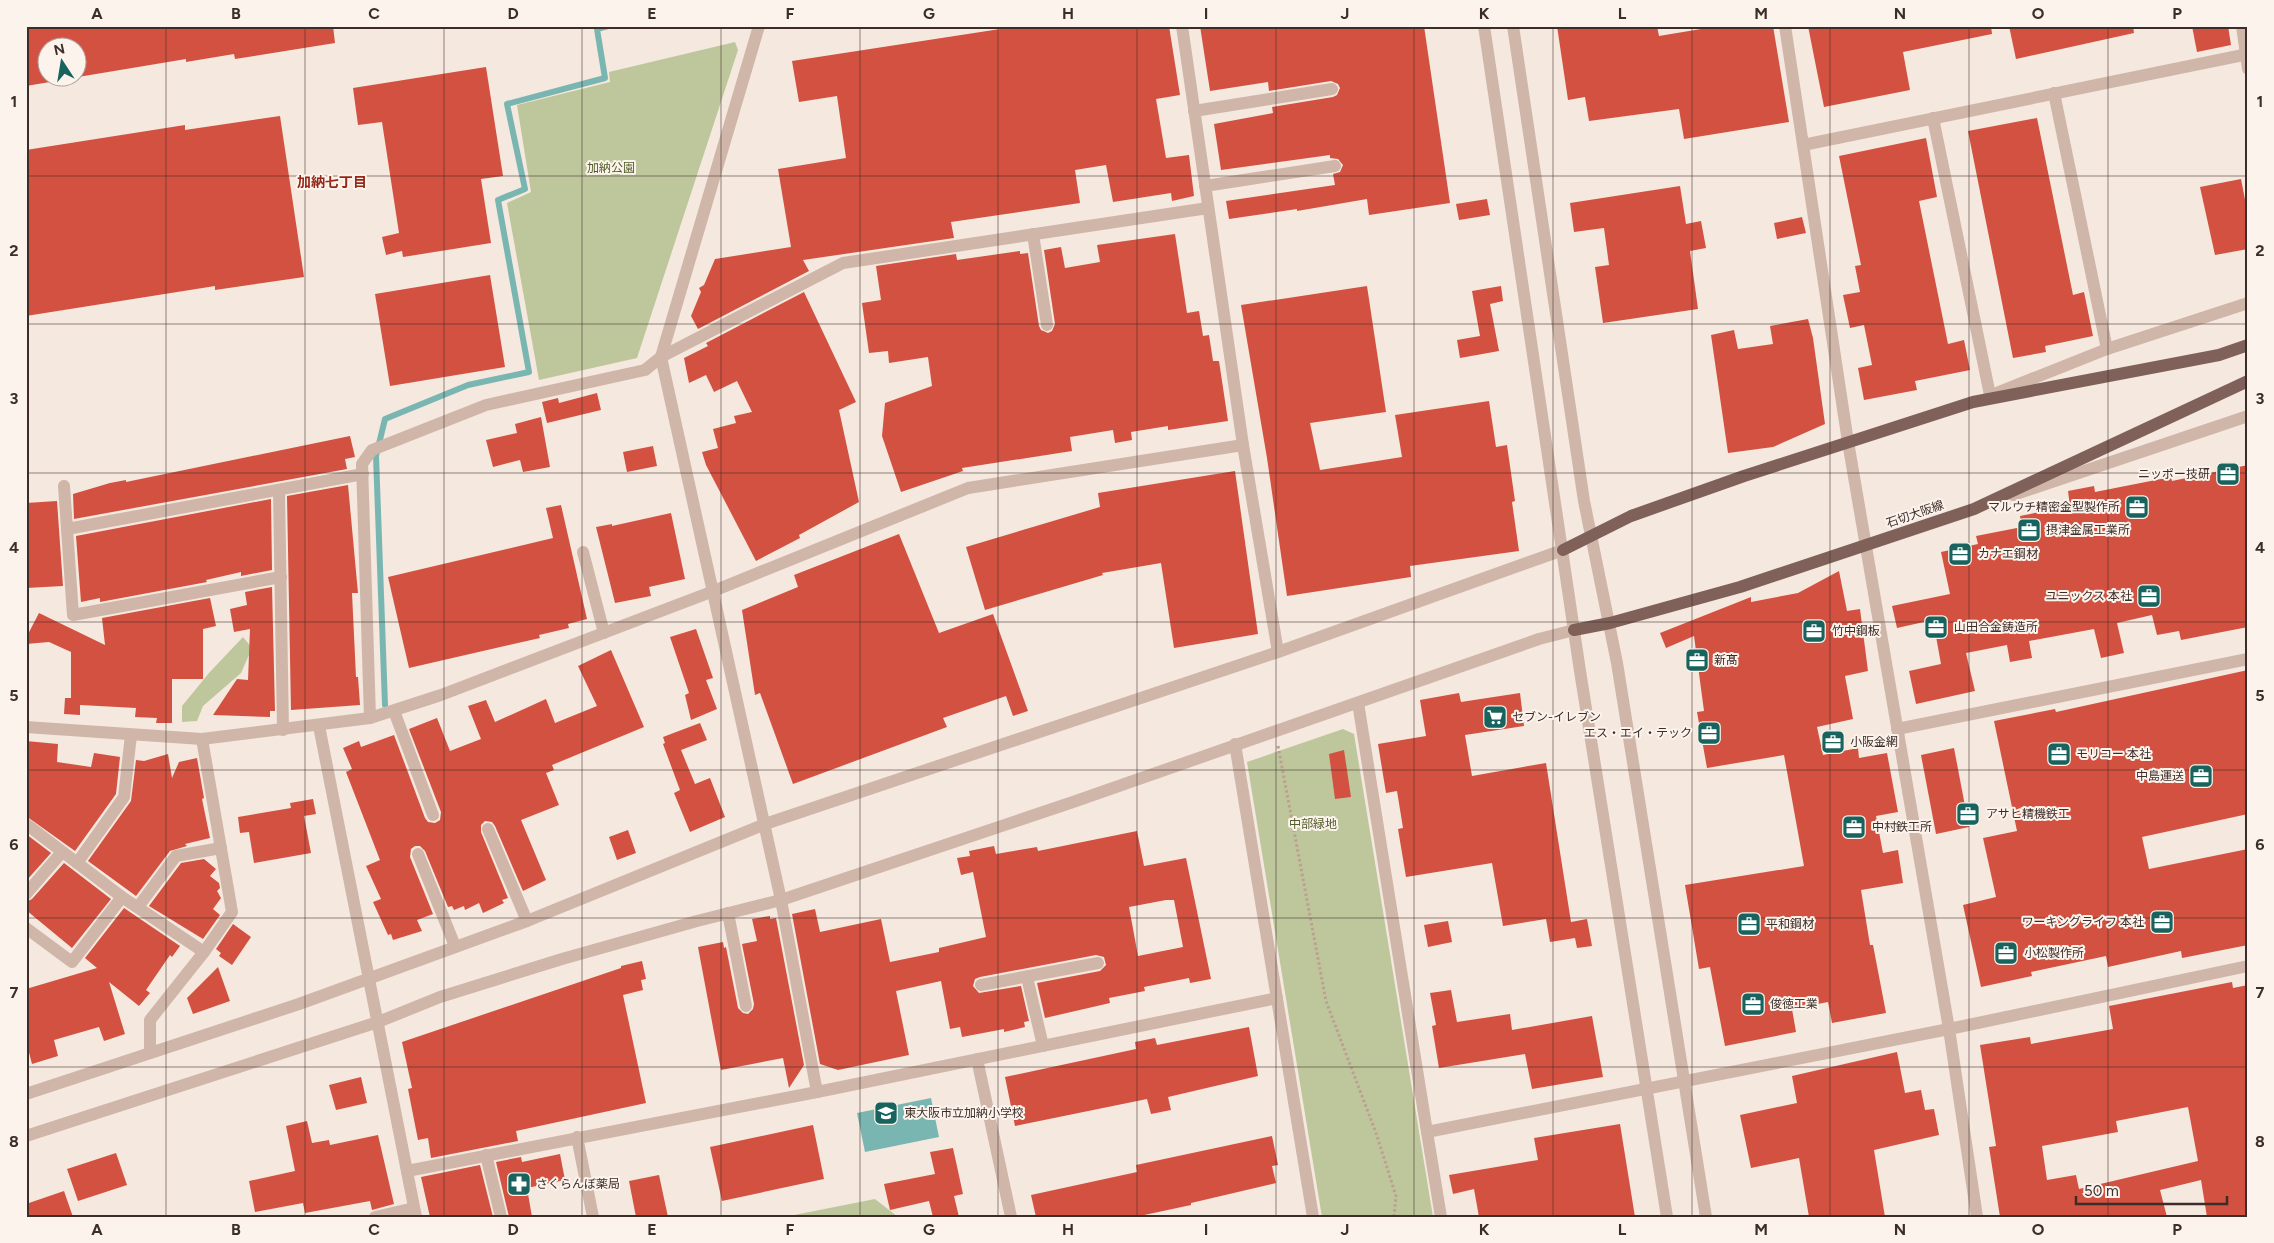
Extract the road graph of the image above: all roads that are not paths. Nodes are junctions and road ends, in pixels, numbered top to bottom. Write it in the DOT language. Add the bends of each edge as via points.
graph roads {
  1 [pos="759,26"];
  2 [pos="1182,26"];
  3 [pos="1484,26"];
  4 [pos="1513,26"];
  5 [pos="1785,26"];
  6 [pos="2242,26"];
  7 [pos="2247,54"];
  8 [pos="2248,69"];
  9 [pos="1332,88"];
  10 [pos="2054,93"];
  11 [pos="1194,111"];
  12 [pos="1933,118"];
  13 [pos="1803,145"];
  14 [pos="1335,166"];
  15 [pos="1205,186"];
  16 [pos="1208,208"];
  17 [pos="1033,234"];
  18 [pos="2248,303"];
  19 [pos="1046,325"];
  20 [pos="2248,345"];
  21 [pos="2107,349"];
  22 [pos="661,357"];
  23 [pos="2248,380"];
  24 [pos="1990,395"];
  25 [pos="1972,402"];
  26 [pos="2248,416"];
  27 [pos="1848,442"];
  28 [pos="1243,445"];
  29 [pos="363,474"];
  30 [pos="64,486"];
  31 [pos="279,490"];
  32 [pos="1974,509"];
  33 [pos="67,529"];
  34 [pos="1590,535"];
  35 [pos="1867,545"];
  36 [pos="1563,550"];
  37 [pos="583,552"];
  38 [pos="281,577"];
  39 [pos="711,592"];
  40 [pos="1610,623"];
  41 [pos="1574,630"];
  42 [pos="604,634"];
  43 [pos="1278,652"];
  44 [pos="2248,659"];
  45 [pos="1358,702"];
  46 [pos="394,711"];
  47 [pos="370,718"];
  48 [pos="319,726"];
  49 [pos="26,727"];
  50 [pos="1897,729"];
  51 [pos="283,730"];
  52 [pos="131,734"];
  53 [pos="202,740"];
  54 [pos="1235,744"];
  55 [pos="433,815"];
  56 [pos="26,824"];
  57 [pos="765,824"];
  58 [pos="488,829"];
  59 [pos="221,848"];
  60 [pos="62,852"];
  61 [pos="418,854"];
  62 [pos="77,863"];
  63 [pos="26,894"];
  64 [pos="122,897"];
  65 [pos="781,900"];
  66 [pos="138,907"];
  67 [pos="728,913"];
  68 [pos="527,921"];
  69 [pos="26,928"];
  70 [pos="456,946"];
  71 [pos="204,952"];
  72 [pos="1098,963"];
  73 [pos="2248,966"];
  74 [pos="1027,976"];
  75 [pos="369,978"];
  76 [pos="981,985"];
  77 [pos="1277,998"];
  78 [pos="746,1006"];
  79 [pos="378,1022"];
  80 [pos="1950,1029"];
  81 [pos="1043,1046"];
  82 [pos="150,1053"];
  83 [pos="977,1059"];
  84 [pos="1685,1080"];
  85 [pos="1646,1089"];
  86 [pos="816,1092"];
  87 [pos="26,1094"];
  88 [pos="1428,1132"];
  89 [pos="26,1136"];
  90 [pos="577,1137"];
  91 [pos="486,1155"];
  92 [pos="407,1171"];
  93 [pos="415,1212"];
  94 [pos="375,1217"];
  95 [pos="501,1217"];
  96 [pos="593,1217"];
  97 [pos="1011,1217"];
  98 [pos="1313,1217"];
  99 [pos="1441,1217"];
  100 [pos="1667,1217"];
  101 [pos="1706,1217"];
  102 [pos="1977,1217"];
  1 -- 22 [label="street"];
  2 -- 11 [label="street"];
  3 -- 36 [label="street"];
  4 -- 34 [label="street"];
  5 -- 13 [label="street"];
  6 -- 7 [label="street"];
  7 -- 8 [label="street"];
  7 -- 10 [label="street"];
  9 -- 11 [label="street"];
  10 -- 12 [label="street"];
  10 -- 21 [label="street"];
  11 -- 15 [label="street"];
  12 -- 13 [label="street"];
  12 -- 24 [label="street"];
  13 -- 27 [label="street"];
  14 -- 15 [label="street"];
  15 -- 16 [label="street"];
  16 -- 17 [label="street"];
  16 -- 28 [label="street"];
  17 -- 19 [label="street"];
  17 -- 22 [label="street" via="843,262"];
  18 -- 21 [label="street"];
  20 -- 25 [label="main road" via="2219,355"];
  21 -- 24 [label="street"];
  22 -- 29 [label="street" via="645,370 486,405 372,450 362,464"];
  22 -- 39 [label="street"];
  23 -- 32 [label="main road, 石切大阪線"];
  24 -- 25 [label="street"];
  25 -- 27 [label="main road"];
  26 -- 32 [label="street"];
  27 -- 34 [label="main road" via="1630,516"];
  27 -- 35 [label="street"];
  28 -- 39 [label="street" via="968,488"];
  28 -- 43 [label="street"];
  29 -- 31 [label="street"];
  29 -- 47 [label="street"];
  30 -- 33 [label="street"];
  31 -- 33 [label="street"];
  31 -- 38 [label="street"];
  32 -- 35 [label="main road, 石切大阪線"];
  33 -- 38 [label="street" via="73,615"];
  34 -- 36 [label="main road"];
  34 -- 40 [label="street"];
  35 -- 40 [label="main road, 石切大阪線" via="1740,587"];
  35 -- 50 [label="street"];
  36 -- 41 [label="street"];
  36 -- 43 [label="street"];
  37 -- 42 [label="street"];
  38 -- 51 [label="street"];
  39 -- 42 [label="street"];
  39 -- 57 [label="street"];
  40 -- 41 [label="main road, 石切大阪線"];
  40 -- 84 [label="street"];
  41 -- 45 [label="street" via="1539,639"];
  41 -- 85 [label="street"];
  42 -- 46 [label="street"];
  43 -- 57 [label="street"];
  44 -- 50 [label="street"];
  45 -- 54 [label="street"];
  45 -- 88 [label="street"];
  46 -- 47 [label="street"];
  46 -- 55 [label="street"];
  47 -- 48 [label="street"];
  48 -- 51 [label="street"];
  48 -- 75 [label="street"];
  49 -- 52 [label="street"];
  50 -- 80 [label="street"];
  51 -- 53 [label="street"];
  52 -- 53 [label="street"];
  52 -- 62 [label="street" via="124,797"];
  53 -- 59 [label="street"];
  54 -- 65 [label="street"];
  54 -- 77 [label="street"];
  56 -- 60 [label="street"];
  57 -- 65 [label="street"];
  57 -- 68 [label="street"];
  58 -- 68 [label="street"];
  59 -- 66 [label="street" via="176,856"];
  59 -- 71 [label="street" via="232,912"];
  60 -- 62 [label="street"];
  60 -- 63 [label="street"];
  61 -- 70 [label="street"];
  62 -- 64 [label="street"];
  64 -- 66 [label="street"];
  64 -- 69 [label="street" via="72,962"];
  65 -- 67 [label="street"];
  65 -- 86 [label="street"];
  66 -- 71 [label="street"];
  67 -- 78 [label="street"];
  67 -- 79 [label="street" via="459,991"];
  68 -- 70 [label="street"];
  70 -- 75 [label="street"];
  71 -- 82 [label="street" via="150,1020"];
  72 -- 74 [label="street"];
  73 -- 80 [label="street"];
  74 -- 76 [label="street"];
  74 -- 81 [label="street"];
  75 -- 79 [label="street"];
  75 -- 82 [label="street"];
  77 -- 81 [label="street"];
  77 -- 98 [label="street"];
  79 -- 89 [label="street"];
  79 -- 92 [label="street"];
  80 -- 84 [label="street"];
  80 -- 102 [label="street"];
  81 -- 83 [label="street"];
  82 -- 87 [label="street"];
  83 -- 86 [label="street"];
  83 -- 97 [label="street"];
  84 -- 85 [label="street"];
  84 -- 101 [label="street"];
  85 -- 88 [label="street"];
  85 -- 100 [label="street"];
  86 -- 90 [label="street"];
  88 -- 99 [label="street"];
  90 -- 91 [label="street"];
  90 -- 96 [label="street"];
  91 -- 92 [label="street"];
  91 -- 95 [label="street"];
  92 -- 93 [label="street"];
  93 -- 94 [label="street"];
}
